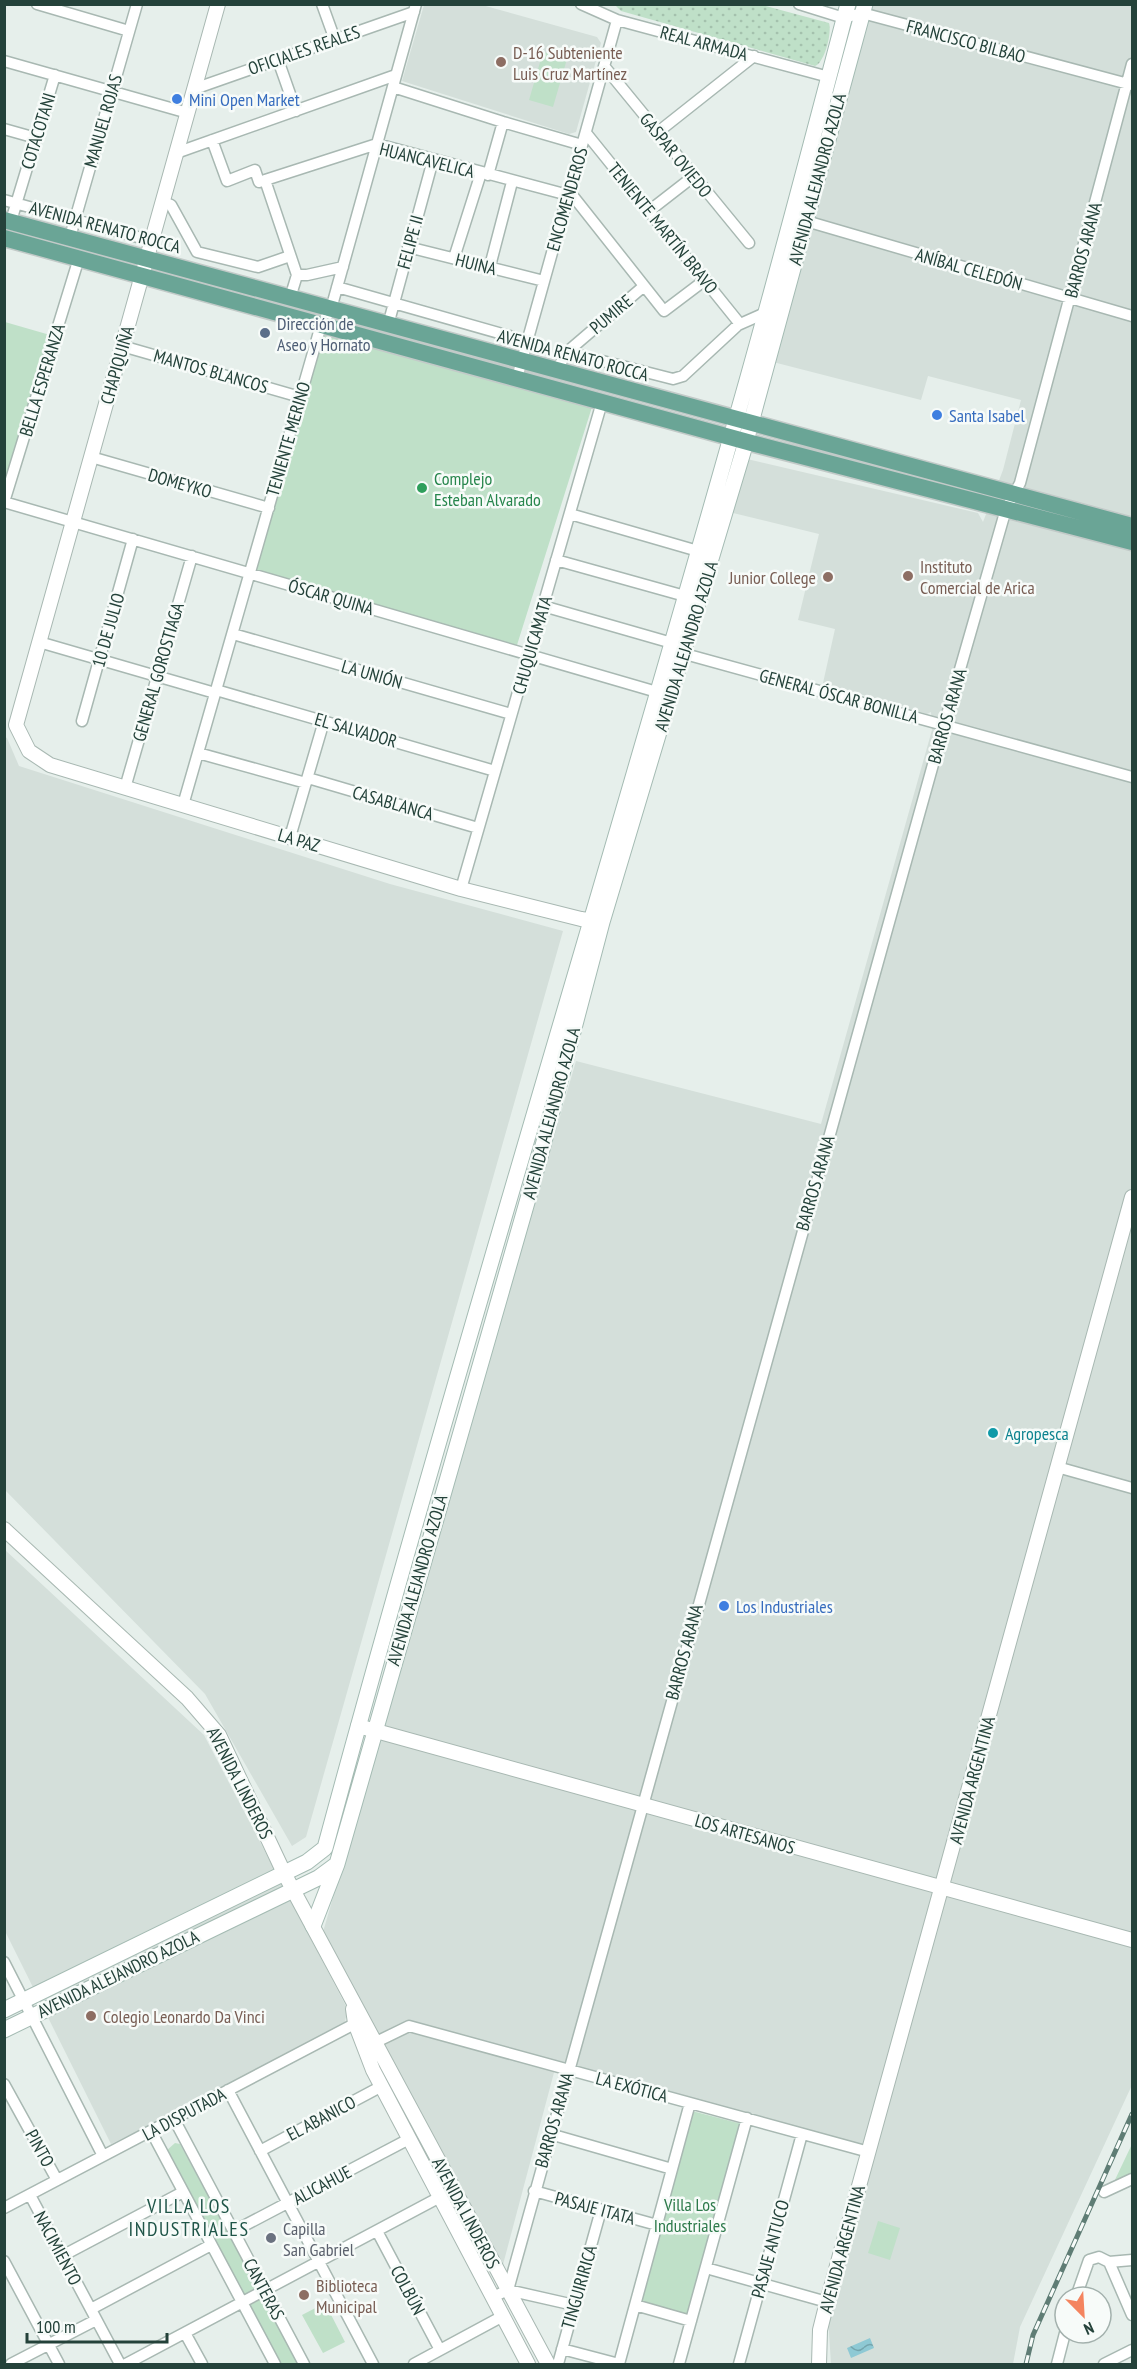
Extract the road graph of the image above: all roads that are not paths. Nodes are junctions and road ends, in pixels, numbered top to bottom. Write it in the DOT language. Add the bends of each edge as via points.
graph roads {
  1 [pos="37,4"];
  2 [pos="137,4"];
  3 [pos="218,4"];
  4 [pos="322,4"];
  5 [pos="581,4"];
  6 [pos="799,4"];
  7 [pos="415,8"];
  8 [pos="863,9"];
  9 [pos="846,11"];
  10 [pos="617,20"];
  11 [pos="129,31"];
  12 [pos="335,40"];
  13 [pos="754,57"];
  14 [pos="278,60"];
  15 [pos="4,61"];
  16 [pos="1132,64"];
  17 [pos="604,66"];
  18 [pos="55,75"];
  19 [pos="396,75"];
  20 [pos="829,77"];
  21 [pos="1130,84"];
  22 [pos="393,87"];
  23 [pos="194,89"];
  24 [pos="112,92"];
  25 [pos="296,111"];
  26 [pos="188,113"];
  27 [pos="503,122"];
  28 [pos="4,129"];
  29 [pos="658,132"];
  30 [pos="586,133"];
  31 [pos="36,138"];
  32 [pos="212,140"];
  33 [pos="377,144"];
  34 [pos="582,145"];
  35 [pos="176,153"];
  36 [pos="433,160"];
  37 [pos="484,174"];
  38 [pos="694,176"];
  39 [pos="265,180"];
  40 [pos="512,182"];
  41 [pos="569,193"];
  42 [pos="10,201"];
  43 [pos="163,202"];
  44 [pos="650,211"];
  45 [pos="8,220"];
  46 [pos="75,220"];
  47 [pos="806,221"];
  48 [pos="70,237"];
  49 [pos="4,238"];
  50 [pos="152,242"];
  51 [pos="749,243"];
  52 [pos="408,247"];
  53 [pos="290,256"];
  54 [pos="79,258"];
  55 [pos="454,258"];
  56 [pos="147,259"];
  57 [pos="489,266"];
  58 [pos="343,267"];
  59 [pos="297,275"];
  60 [pos="142,276"];
  61 [pos="705,280"];
  62 [pos="544,281"];
  63 [pos="644,286"];
  64 [pos="337,287"];
  65 [pos="290,298"];
  66 [pos="1071,299"];
  67 [pos="394,303"];
  68 [pos="331,309"];
  69 [pos="765,313"];
  70 [pos="1132,316"];
  71 [pos="740,324"];
  72 [pos="321,325"];
  73 [pos="388,325"];
  74 [pos="527,341"];
  75 [pos="122,346"];
  76 [pos="567,352"];
  77 [pos="522,361"];
  78 [pos="556,371"];
  79 [pos="517,378"];
  80 [pos="300,397"];
  81 [pos="602,402"];
  82 [pos="743,422"];
  83 [pos="739,440"];
  84 [pos="91,458"];
  85 [pos="1016,495"];
  86 [pos="5,502"];
  87 [pos="268,508"];
  88 [pos="1006,510"];
  89 [pos="570,514"];
  90 [pos="73,522"];
  91 [pos="1132,526"];
  92 [pos="134,539"];
  93 [pos="1132,542"];
  94 [pos="698,551"];
  95 [pos="192,556"];
  96 [pos="556,560"];
  97 [pos="250,573"];
  98 [pos="685,596"];
  99 [pos="543,606"];
  100 [pos="232,634"];
  101 [pos="39,642"];
  102 [pos="672,643"];
  103 [pos="529,654"];
  104 [pos="685,654"];
  105 [pos="99,660"];
  106 [pos="157,676"];
  107 [pos="216,692"];
  108 [pos="657,692"];
  109 [pos="511,714"];
  110 [pos="82,721"];
  111 [pos="324,721"];
  112 [pos="10,724"];
  113 [pos="944,725"];
  114 [pos="198,753"];
  115 [pos="495,771"];
  116 [pos="1132,777"];
  117 [pos="307,780"];
  118 [pos="125,788"];
  119 [pos="183,805"];
  120 [pos="478,828"];
  121 [pos="291,837"];
  122 [pos="461,889"];
  123 [pos="596,921"];
  124 [pos="1132,1197"];
  125 [pos="1057,1467"];
  126 [pos="1132,1488"];
  127 [pos="4,1529"];
  128 [pos="358,1726"];
  129 [pos="373,1730"];
  130 [pos="642,1805"];
  131 [pos="337,1864"];
  132 [pos="285,1874"];
  133 [pos="943,1888"];
  134 [pos="293,1889"];
  135 [pos="313,1926"];
  136 [pos="1132,1940"];
  137 [pos="4,1962"];
  138 [pos="9,1984"];
  139 [pos="23,2000"];
  140 [pos="4,2010"];
  141 [pos="32,2016"];
  142 [pos="359,2021"];
  143 [pos="4,2030"];
  144 [pos="370,2045"];
  145 [pos="568,2069"];
  146 [pos="4,2084"];
  147 [pos="382,2086"];
  148 [pos="228,2090"];
  149 [pos="690,2103"];
  150 [pos="747,2118"];
  151 [pos="174,2119"];
  152 [pos="151,2131"];
  153 [pos="550,2134"];
  154 [pos="802,2134"];
  155 [pos="410,2139"];
  156 [pos="260,2151"];
  157 [pos="869,2152"];
  158 [pos="103,2156"];
  159 [pos="672,2169"];
  160 [pos="1132,2179"];
  161 [pos="57,2180"];
  162 [pos="534,2191"];
  163 [pos="183,2192"];
  164 [pos="1104,2192"];
  165 [pos="30,2195"];
  166 [pos="440,2197"];
  167 [pos="288,2203"];
  168 [pos="6,2204"];
  169 [pos="601,2210"];
  170 [pos="657,2225"];
  171 [pos="234,2231"];
  172 [pos="377,2231"];
  173 [pos="211,2245"];
  174 [pos="62,2256"];
  175 [pos="1132,2260"];
  176 [pos="4,2261"];
  177 [pos="319,2262"];
  178 [pos="1109,2262"];
  179 [pos="706,2268"];
  180 [pos="761,2283"];
  181 [pos="1079,2285"];
  182 [pos="265,2290"];
  183 [pos="508,2290"];
  184 [pos="493,2297"];
  185 [pos="827,2302"];
  186 [pos="242,2303"];
  187 [pos="574,2305"];
  188 [pos="635,2305"];
  189 [pos="91,2309"];
  190 [pos="1132,2315"];
  191 [pos="503,2316"];
  192 [pos="96,2320"];
  193 [pos="691,2320"];
  194 [pos="185,2333"];
  195 [pos="49,2345"];
  196 [pos="1062,2345"];
  197 [pos="562,2349"];
  198 [pos="440,2350"];
  199 [pos="1132,2350"];
  200 [pos="11,2364"];
  201 [pos="59,2364"];
  202 [pos="120,2364"];
  203 [pos="126,2364"];
  204 [pos="202,2364"];
  205 [pos="275,2364"];
  206 [pos="304,2364"];
  207 [pos="373,2364"];
  208 [pos="414,2364"];
  209 [pos="528,2364"];
  210 [pos="548,2364"];
  211 [pos="558,2364"];
  212 [pos="619,2364"];
  213 [pos="679,2364"];
  214 [pos="739,2364"];
  215 [pos="819,2364"];
  216 [pos="1057,2364"];
  217 [pos="1104,2364"];
  1 -- 11 [label="street"];
  2 -- 11 [label="street, MANUEL ROJAS"];
  3 -- 23 [label="street, CHAPIQUIÑA"];
  4 -- 12 [label="street"];
  5 -- 10 [label="street, REAL ARMADA"];
  6 -- 9 [label="street"];
  7 -- 12 [label="street, OFICIALES REALES"];
  7 -- 19 [label="street, TENIENTE MERINO"];
  8 -- 9 [label="street"];
  8 -- 21 [label="street, FRANCISCO BILBAO"];
  8 -- 47 [label="main road, AVENIDA ALEJANDRO AZOLA"];
  9 -- 20 [label="main road, AVENIDA ALEJANDRO AZOLA"];
  10 -- 13 [label="street, REAL ARMADA"];
  10 -- 17 [label="street, ENCOMENDEROS"];
  11 -- 24 [label="street, MANUEL ROJAS"];
  12 -- 14 [label="street, OFICIALES REALES"];
  13 -- 20 [label="street, REAL ARMADA"];
  13 -- 29 [label="street"];
  14 -- 23 [label="street, OFICIALES REALES"];
  14 -- 25 [label="street"];
  15 -- 18 [label="street"];
  16 -- 21 [label="street, BARROS ARANA"];
  17 -- 29 [label="street, GASPAR OVIEDO"];
  17 -- 30 [label="street, ENCOMENDEROS"];
  18 -- 24 [label="street"];
  18 -- 31 [label="street, COTACOTANI"];
  19 -- 22 [label="street, TENIENTE MERINO"];
  19 -- 25 [label="street"];
  20 -- 69 [label="main road, AVENIDA ALEJANDRO AZOLA"];
  21 -- 66 [label="street, BARROS ARANA"];
  22 -- 27 [label="street"];
  22 -- 33 [label="street, TENIENTE MERINO"];
  23 -- 26 [label="street, CHAPIQUIÑA"];
  24 -- 26 [label="street"];
  24 -- 46 [label="street, MANUEL ROJAS"];
  25 -- 32 [label="street"];
  26 -- 35 [label="street, CHAPIQUIÑA"];
  27 -- 34 [label="street"];
  27 -- 37 [label="street"];
  28 -- 31 [label="street"];
  29 -- 38 [label="street, GASPAR OVIEDO"];
  30 -- 34 [label="street, ENCOMENDEROS"];
  30 -- 44 [label="street, TENIENTE MARTÍN BRAVO"];
  31 -- 42 [label="street, COTACOTANI"];
  32 -- 35 [label="street"];
  32 -- 39 [label="street" via="227,181 255,170 260,182"];
  33 -- 36 [label="street, HUANCAVELICA"];
  33 -- 39 [label="street, HUANCAVELICA"];
  33 -- 58 [label="street, TENIENTE MERINO"];
  34 -- 41 [label="street, ENCOMENDEROS"];
  35 -- 43 [label="street, CHAPIQUIÑA"];
  36 -- 37 [label="street, HUANCAVELICA"];
  36 -- 52 [label="street, FELIPE II"];
  37 -- 40 [label="street, HUANCAVELICA"];
  37 -- 55 [label="street"];
  38 -- 44 [label="street"];
  38 -- 51 [label="street, GASPAR OVIEDO"];
  39 -- 53 [label="street"];
  40 -- 41 [label="street, HUANCAVELICA"];
  40 -- 57 [label="street"];
  41 -- 62 [label="street, ENCOMENDEROS"];
  41 -- 63 [label="street"];
  42 -- 45 [label="street, COTACOTANI"];
  42 -- 46 [label="street, AVENIDA RENATO ROCCA"];
  43 -- 50 [label="street, CHAPIQUIÑA"];
  43 -- 53 [label="street, AVENIDA RENATO ROCCA" via="171,205 197,252 258,267"];
  44 -- 61 [label="street, TENIENTE MARTÍN BRAVO"];
  45 -- 48 [label="main road, AVENIDA RENATO ROCCA"];
  46 -- 48 [label="street, MANUEL ROJAS"];
  46 -- 50 [label="street, AVENIDA RENATO ROCCA"];
  47 -- 66 [label="street, ANÍBAL CELEDÓN"];
  47 -- 82 [label="main road, AVENIDA ALEJANDRO AZOLA"];
  48 -- 56 [label="main road, AVENIDA RENATO ROCCA"];
  49 -- 54 [label="main road, AVENIDA RENATO ROCCA"];
  50 -- 56 [label="street, CHAPIQUIÑA"];
  52 -- 55 [label="street, HUINA"];
  52 -- 67 [label="street, FELIPE II"];
  53 -- 59 [label="street"];
  54 -- 60 [label="main road, AVENIDA RENATO ROCCA"];
  54 -- 86 [label="street, BELLA ESPERANZA"];
  55 -- 57 [label="street, HUINA"];
  56 -- 60 [label="street, CHAPIQUIÑA"];
  56 -- 65 [label="main road, AVENIDA RENATO ROCCA"];
  57 -- 62 [label="street, HUINA"];
  58 -- 59 [label="street"];
  58 -- 64 [label="street, TENIENTE MERINO"];
  59 -- 65 [label="street"];
  60 -- 72 [label="main road, AVENIDA RENATO ROCCA"];
  60 -- 75 [label="street, CHAPIQUIÑA"];
  61 -- 63 [label="street" via="664,311"];
  61 -- 71 [label="street, TENIENTE MARTÍN BRAVO"];
  62 -- 74 [label="street, ENCOMENDEROS"];
  63 -- 76 [label="street, PUMIRE"];
  64 -- 67 [label="street, AVENIDA RENATO ROCCA"];
  64 -- 68 [label="street, TENIENTE MERINO"];
  65 -- 68 [label="main road, AVENIDA RENATO ROCCA"];
  66 -- 70 [label="street, ANÍBAL CELEDÓN"];
  66 -- 85 [label="street, BARROS ARANA"];
  67 -- 73 [label="street, FELIPE II"];
  67 -- 74 [label="street, AVENIDA RENATO ROCCA"];
  68 -- 72 [label="street, TENIENTE MERINO"];
  68 -- 73 [label="main road, AVENIDA RENATO ROCCA"];
  69 -- 71 [label="street, AVENIDA RENATO ROCCA"];
  69 -- 82 [label="main road, AVENIDA ALEJANDRO AZOLA"];
  71 -- 76 [label="street, AVENIDA RENATO ROCCA" via="683,376 673,379"];
  72 -- 79 [label="main road, AVENIDA RENATO ROCCA"];
  72 -- 80 [label="street, TENIENTE MERINO"];
  73 -- 77 [label="main road, AVENIDA RENATO ROCCA"];
  74 -- 77 [label="street, ENCOMENDEROS"];
  75 -- 80 [label="street, MANTOS BLANCOS"];
  75 -- 84 [label="street, CHAPIQUIÑA"];
  76 -- 78 [label="street, PUMIRE"];
  77 -- 78 [label="main road, AVENIDA RENATO ROCCA"];
  77 -- 79 [label="street, ENCOMENDEROS"];
  78 -- 82 [label="main road, AVENIDA RENATO ROCCA"];
  79 -- 81 [label="main road, AVENIDA RENATO ROCCA"];
  80 -- 87 [label="street, TENIENTE MERINO"];
  81 -- 83 [label="main road, AVENIDA RENATO ROCCA"];
  81 -- 89 [label="street, CHUQUICAMATA"];
  82 -- 83 [label="main road, AVENIDA ALEJANDRO AZOLA"];
  82 -- 85 [label="main road, AVENIDA RENATO ROCCA"];
  83 -- 88 [label="main road, AVENIDA RENATO ROCCA"];
  83 -- 94 [label="main road, AVENIDA ALEJANDRO AZOLA"];
  83 -- 104 [label="main road, AVENIDA ALEJANDRO AZOLA"];
  84 -- 87 [label="street, DOMEYKO"];
  84 -- 90 [label="street, CHAPIQUIÑA"];
  85 -- 88 [label="street, BARROS ARANA"];
  85 -- 91 [label="main road, AVENIDA RENATO ROCCA"];
  86 -- 90 [label="street, ÓSCAR QUINA"];
  87 -- 97 [label="street, TENIENTE MERINO"];
  88 -- 93 [label="main road, AVENIDA RENATO ROCCA"];
  88 -- 113 [label="street, BARROS ARANA"];
  89 -- 94 [label="street"];
  89 -- 96 [label="street, CHUQUICAMATA"];
  90 -- 92 [label="street, ÓSCAR QUINA"];
  90 -- 101 [label="street, CHAPIQUIÑA"];
  92 -- 95 [label="street, ÓSCAR QUINA"];
  92 -- 105 [label="street, 10 DE JULIO"];
  94 -- 98 [label="main road, AVENIDA ALEJANDRO AZOLA"];
  95 -- 97 [label="street, ÓSCAR QUINA"];
  95 -- 106 [label="street, GENERAL GOROSTIAGA"];
  96 -- 98 [label="street"];
  96 -- 99 [label="street, CHUQUICAMATA"];
  97 -- 100 [label="street, TENIENTE MERINO"];
  97 -- 103 [label="street, ÓSCAR QUINA"];
  98 -- 102 [label="main road, AVENIDA ALEJANDRO AZOLA"];
  99 -- 102 [label="street"];
  99 -- 103 [label="street, CHUQUICAMATA"];
  100 -- 107 [label="street, TENIENTE MERINO"];
  100 -- 109 [label="street, LA UNIÓN"];
  101 -- 105 [label="street, EL SALVADOR"];
  101 -- 112 [label="street, CHAPIQUIÑA"];
  102 -- 108 [label="main road, AVENIDA ALEJANDRO AZOLA"];
  103 -- 108 [label="street, ÓSCAR QUINA"];
  103 -- 109 [label="street, CHUQUICAMATA"];
  104 -- 113 [label="street, GENERAL ÓSCAR BONILLA"];
  104 -- 123 [label="main road, AVENIDA ALEJANDRO AZOLA"];
  105 -- 106 [label="street, EL SALVADOR"];
  105 -- 110 [label="street, 10 DE JULIO"];
  106 -- 107 [label="street, EL SALVADOR"];
  106 -- 118 [label="street, GENERAL GOROSTIAGA"];
  107 -- 111 [label="street, EL SALVADOR"];
  107 -- 114 [label="street, TENIENTE MERINO"];
  108 -- 123 [label="main road, AVENIDA ALEJANDRO AZOLA"];
  109 -- 115 [label="street, CHUQUICAMATA"];
  111 -- 115 [label="street, EL SALVADOR"];
  111 -- 117 [label="street"];
  112 -- 118 [label="street, LA PAZ" via="24,745 43,761"];
  113 -- 116 [label="street, GENERAL ÓSCAR BONILLA"];
  113 -- 130 [label="street, BARROS ARANA"];
  114 -- 117 [label="street, CASABLANCA"];
  114 -- 119 [label="street, TENIENTE MERINO"];
  115 -- 120 [label="street, CHUQUICAMATA"];
  117 -- 120 [label="street, CASABLANCA"];
  117 -- 121 [label="street"];
  118 -- 119 [label="street, LA PAZ"];
  119 -- 121 [label="street, LA PAZ"];
  120 -- 122 [label="street, CHUQUICAMATA"];
  121 -- 122 [label="street, LA PAZ"];
  122 -- 123 [label="street, LA PAZ"];
  123 -- 128 [label="main road, AVENIDA ALEJANDRO AZOLA" via="448,1405"];
  123 -- 129 [label="main road, AVENIDA ALEJANDRO AZOLA" via="540,1157"];
  124 -- 125 [label="street, AVENIDA ARGENTINA"];
  125 -- 126 [label="street"];
  125 -- 133 [label="street, AVENIDA ARGENTINA"];
  127 -- 132 [label="street, AVENIDA LINDEROS" via="213,1726"];
  128 -- 129 [label="street, LOS ARTESANOS"];
  128 -- 132 [label="main road, AVENIDA ALEJANDRO AZOLA" via="325,1848"];
  129 -- 130 [label="street, LOS ARTESANOS"];
  129 -- 131 [label="main road, AVENIDA ALEJANDRO AZOLA"];
  130 -- 133 [label="street, LOS ARTESANOS"];
  130 -- 145 [label="street, BARROS ARANA"];
  131 -- 134 [label="main road, AVENIDA ALEJANDRO AZOLA"];
  131 -- 135 [label="main road"];
  132 -- 134 [label="street, AVENIDA LINDEROS"];
  132 -- 139 [label="main road, AVENIDA ALEJANDRO AZOLA"];
  133 -- 136 [label="street, LOS ARTESANOS"];
  133 -- 157 [label="street, AVENIDA ARGENTINA"];
  134 -- 135 [label="street, AVENIDA LINDEROS"];
  134 -- 141 [label="main road, AVENIDA ALEJANDRO AZOLA"];
  135 -- 142 [label="street, AVENIDA LINDEROS" via="352,1998"];
  137 -- 138 [label="street"];
  138 -- 139 [label="street"];
  139 -- 140 [label="main road, AVENIDA ALEJANDRO AZOLA"];
  139 -- 141 [label="street"];
  141 -- 143 [label="main road, AVENIDA ALEJANDRO AZOLA"];
  141 -- 158 [label="street"];
  142 -- 144 [label="street, AVENIDA LINDEROS"];
  142 -- 148 [label="street, LA DISPUTADA"];
  144 -- 145 [label="street, LA EXÓTICA" via="409,2026"];
  144 -- 147 [label="street, AVENIDA LINDEROS"];
  144 -- 183 [label="street, AVENIDA LINDEROS"];
  145 -- 149 [label="street, LA EXÓTICA"];
  145 -- 153 [label="street, BARROS ARANA"];
  146 -- 161 [label="street, PINTO"];
  147 -- 155 [label="street, AVENIDA LINDEROS"];
  147 -- 156 [label="street, EL ABANICO"];
  148 -- 151 [label="street, LA DISPUTADA"];
  148 -- 156 [label="street"];
  149 -- 150 [label="street, LA EXÓTICA"];
  149 -- 159 [label="street"];
  150 -- 154 [label="street, LA EXÓTICA"];
  150 -- 179 [label="street"];
  151 -- 152 [label="street, LA DISPUTADA"];
  151 -- 171 [label="street, CANTERAS"];
  152 -- 158 [label="street, LA DISPUTADA"];
  152 -- 163 [label="street, CANTERAS"];
  153 -- 159 [label="street"];
  153 -- 162 [label="street, BARROS ARANA"];
  154 -- 157 [label="street, LA EXÓTICA"];
  154 -- 180 [label="street, PASAJE ANTUCO"];
  155 -- 166 [label="street, AVENIDA LINDEROS"];
  155 -- 167 [label="street, ALICAHUE"];
  156 -- 167 [label="street"];
  157 -- 185 [label="street, AVENIDA ARGENTINA"];
  158 -- 161 [label="street, LA DISPUTADA"];
  159 -- 170 [label="street"];
  160 -- 164 [label="street"];
  161 -- 165 [label="street, LA DISPUTADA"];
  162 -- 169 [label="street, PASAJE ITATA"];
  162 -- 183 [label="street, BARROS ARANA"];
  163 -- 173 [label="street, CANTERAS"];
  163 -- 174 [label="street"];
  165 -- 168 [label="street, LA DISPUTADA"];
  165 -- 174 [label="street, NACIMIENTO"];
  166 -- 172 [label="street"];
  166 -- 184 [label="street, AVENIDA LINDEROS"];
  167 -- 171 [label="street, ALICAHUE"];
  167 -- 177 [label="street"];
  169 -- 170 [label="street, PASAJE ITATA"];
  169 -- 187 [label="street, TINGUIRIRICA"];
  170 -- 188 [label="street"];
  171 -- 182 [label="street, CANTERAS"];
  172 -- 177 [label="street"];
  172 -- 198 [label="street, COLBÚN"];
  173 -- 186 [label="street, CANTERAS"];
  173 -- 189 [label="street"];
  174 -- 189 [label="street, NACIMIENTO"];
  175 -- 178 [label="street"];
  176 -- 195 [label="street"];
  177 -- 182 [label="street"];
  177 -- 207 [label="street"];
  178 -- 181 [label="street" via="1089,2260"];
  178 -- 190 [label="street"];
  179 -- 180 [label="street"];
  179 -- 193 [label="street"];
  180 -- 185 [label="street"];
  180 -- 214 [label="street, PASAJE ANTUCO"];
  182 -- 186 [label="street"];
  182 -- 206 [label="street, CANTERAS"];
  183 -- 184 [label="street"];
  183 -- 187 [label="street"];
  183 -- 210 [label="street, AVENIDA LINDEROS"];
  184 -- 191 [label="street, AVENIDA LINDEROS"];
  185 -- 215 [label="street, AVENIDA ARGENTINA" via="820,2330"];
  186 -- 194 [label="street"];
  186 -- 205 [label="street, CANTERAS"];
  187 -- 197 [label="street, TINGUIRIRICA"];
  188 -- 193 [label="street"];
  188 -- 212 [label="street"];
  189 -- 192 [label="street, NACIMIENTO"];
  191 -- 198 [label="street"];
  191 -- 209 [label="street, AVENIDA LINDEROS"];
  192 -- 195 [label="street"];
  192 -- 202 [label="street, NACIMIENTO"];
  193 -- 213 [label="street"];
  194 -- 203 [label="street"];
  194 -- 204 [label="street"];
  195 -- 200 [label="street"];
  195 -- 201 [label="street"];
  196 -- 216 [label="street"];
  197 -- 211 [label="street, TINGUIRIRICA"];
  197 -- 212 [label="street"];
  198 -- 208 [label="street"];
  199 -- 217 [label="street"];
}
